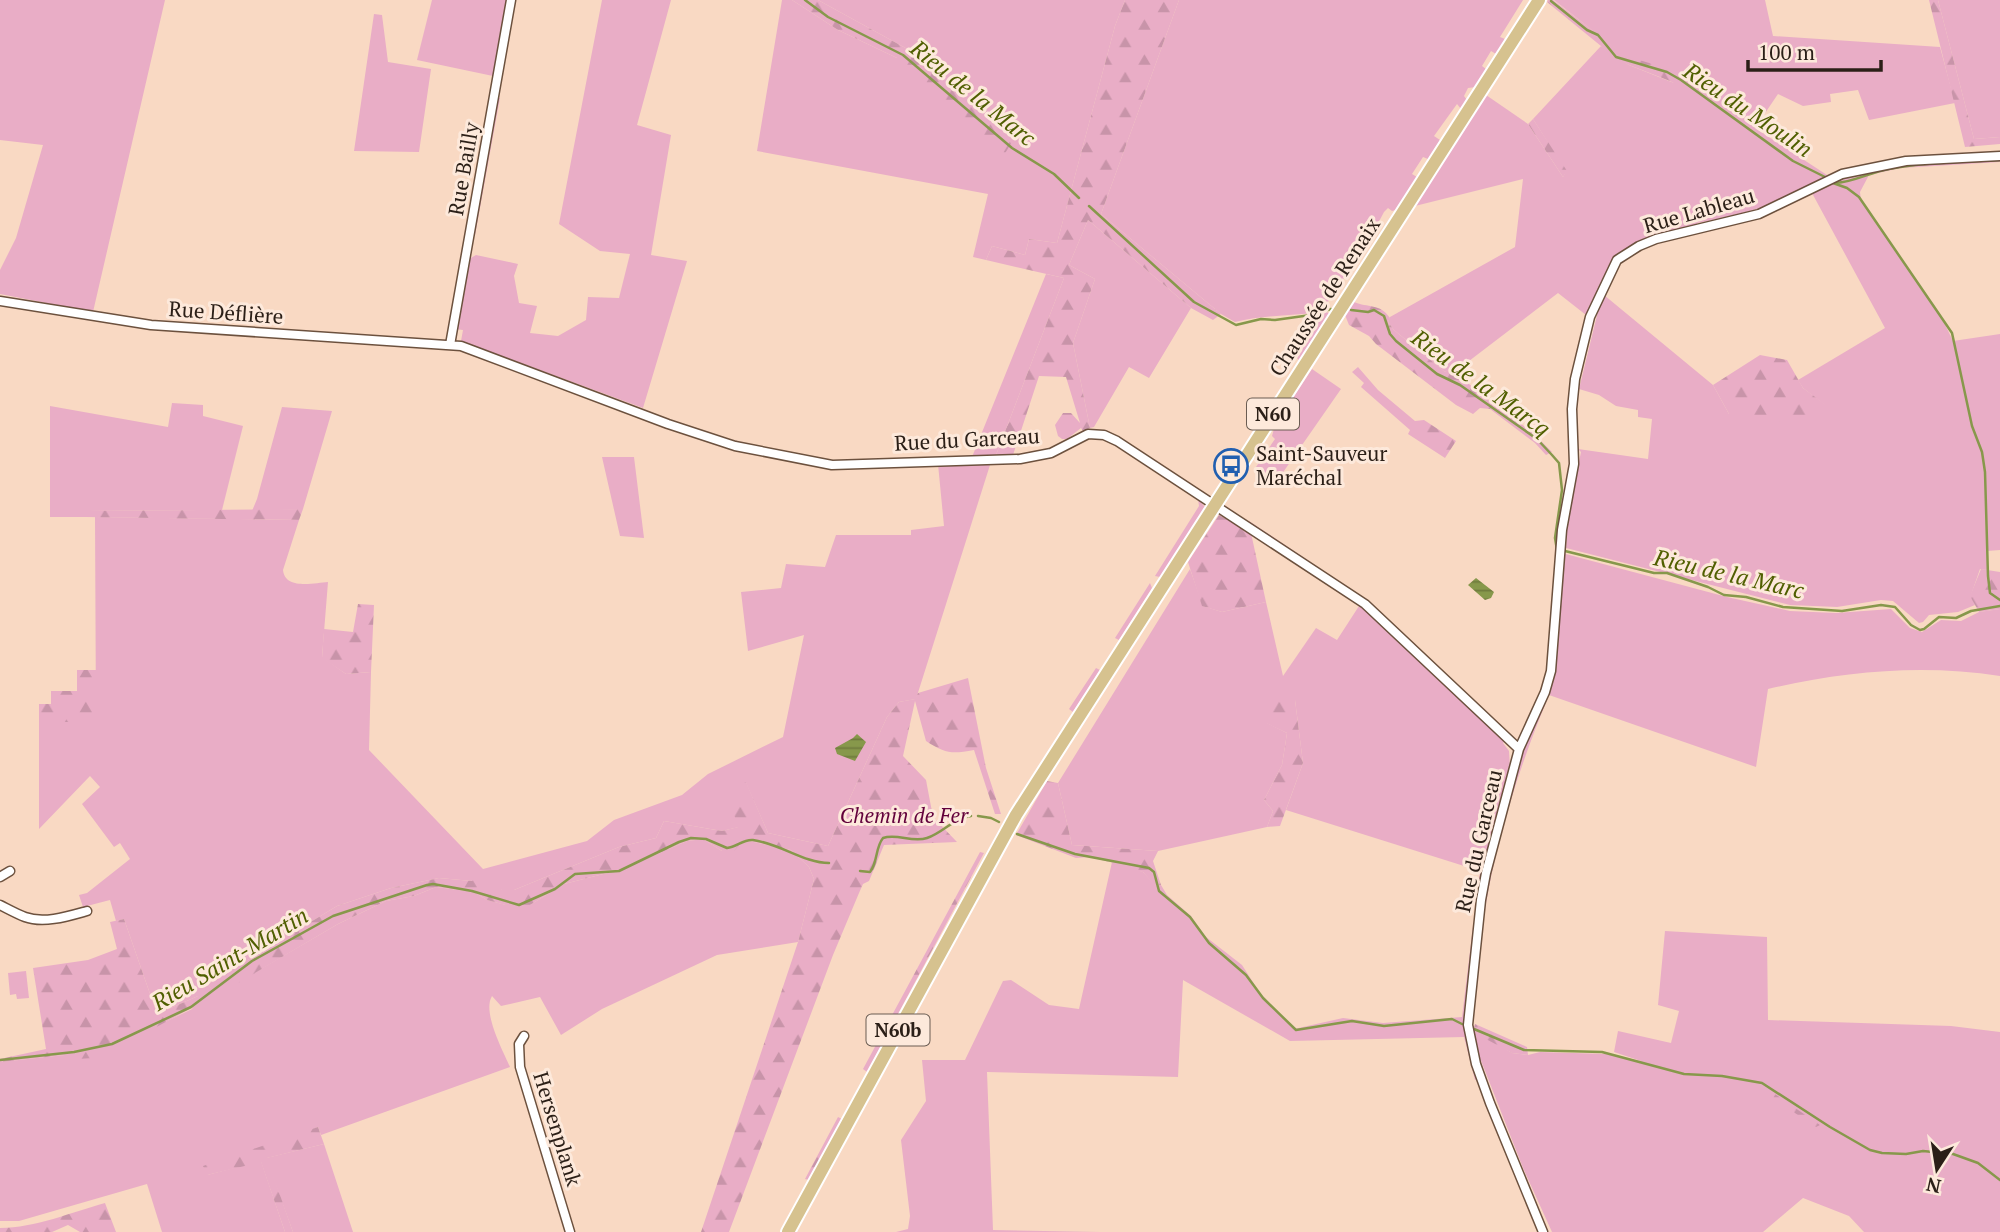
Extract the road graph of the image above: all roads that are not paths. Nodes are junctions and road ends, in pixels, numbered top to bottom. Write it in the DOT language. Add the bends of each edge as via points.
graph roads {
  1 [pos="511,0"];
  2 [pos="1539,0"];
  3 [pos="2000,156"];
  4 [pos="0,300"];
  5 [pos="450,345"];
  6 [pos="1215,505"];
  7 [pos="1560,550"];
  8 [pos="1519,749"];
  9 [pos="1008,828"];
  10 [pos="10,871"];
  11 [pos="0,877"];
  12 [pos="0,905"];
  13 [pos="86,911"];
  14 [pos="524,1036"];
  15 [pos="570,1232"];
  16 [pos="788,1232"];
  17 [pos="1543,1232"];
  1 -- 5 [label="street, Rue Bailly"];
  2 -- 6 [label="main road, Chaussée de Renaix / N60"];
  3 -- 7 [label="street, Rue Lableau" via="1906,161 1842,174 1759,214 1656,240 1618,260 1590,317 1575,379 1574,464"];
  4 -- 5 [label="street, Rue Déflière" via="150,325"];
  5 -- 6 [label="street, Rue du Garceau" via="735,446 832,465 1020,459 1051,453 1088,434 1104,435"];
  6 -- 8 [label="street, Rue du Garceau" via="1374,611"];
  6 -- 9 [label="main road, Chaussée de Renaix / N60"];
  7 -- 8 [label="street, Rue du Garceau" via="1549,681"];
  8 -- 17 [label="street, Rue du Garceau" via="1486,873 1468,1025 1476,1064"];
  9 -- 16 [label="main road, N60b"];
  10 -- 11 [label="street"];
  12 -- 13 [label="street" via="36,920"];
  14 -- 15 [label="street, Hersenplank" via="519,1044 520,1067"];
}
